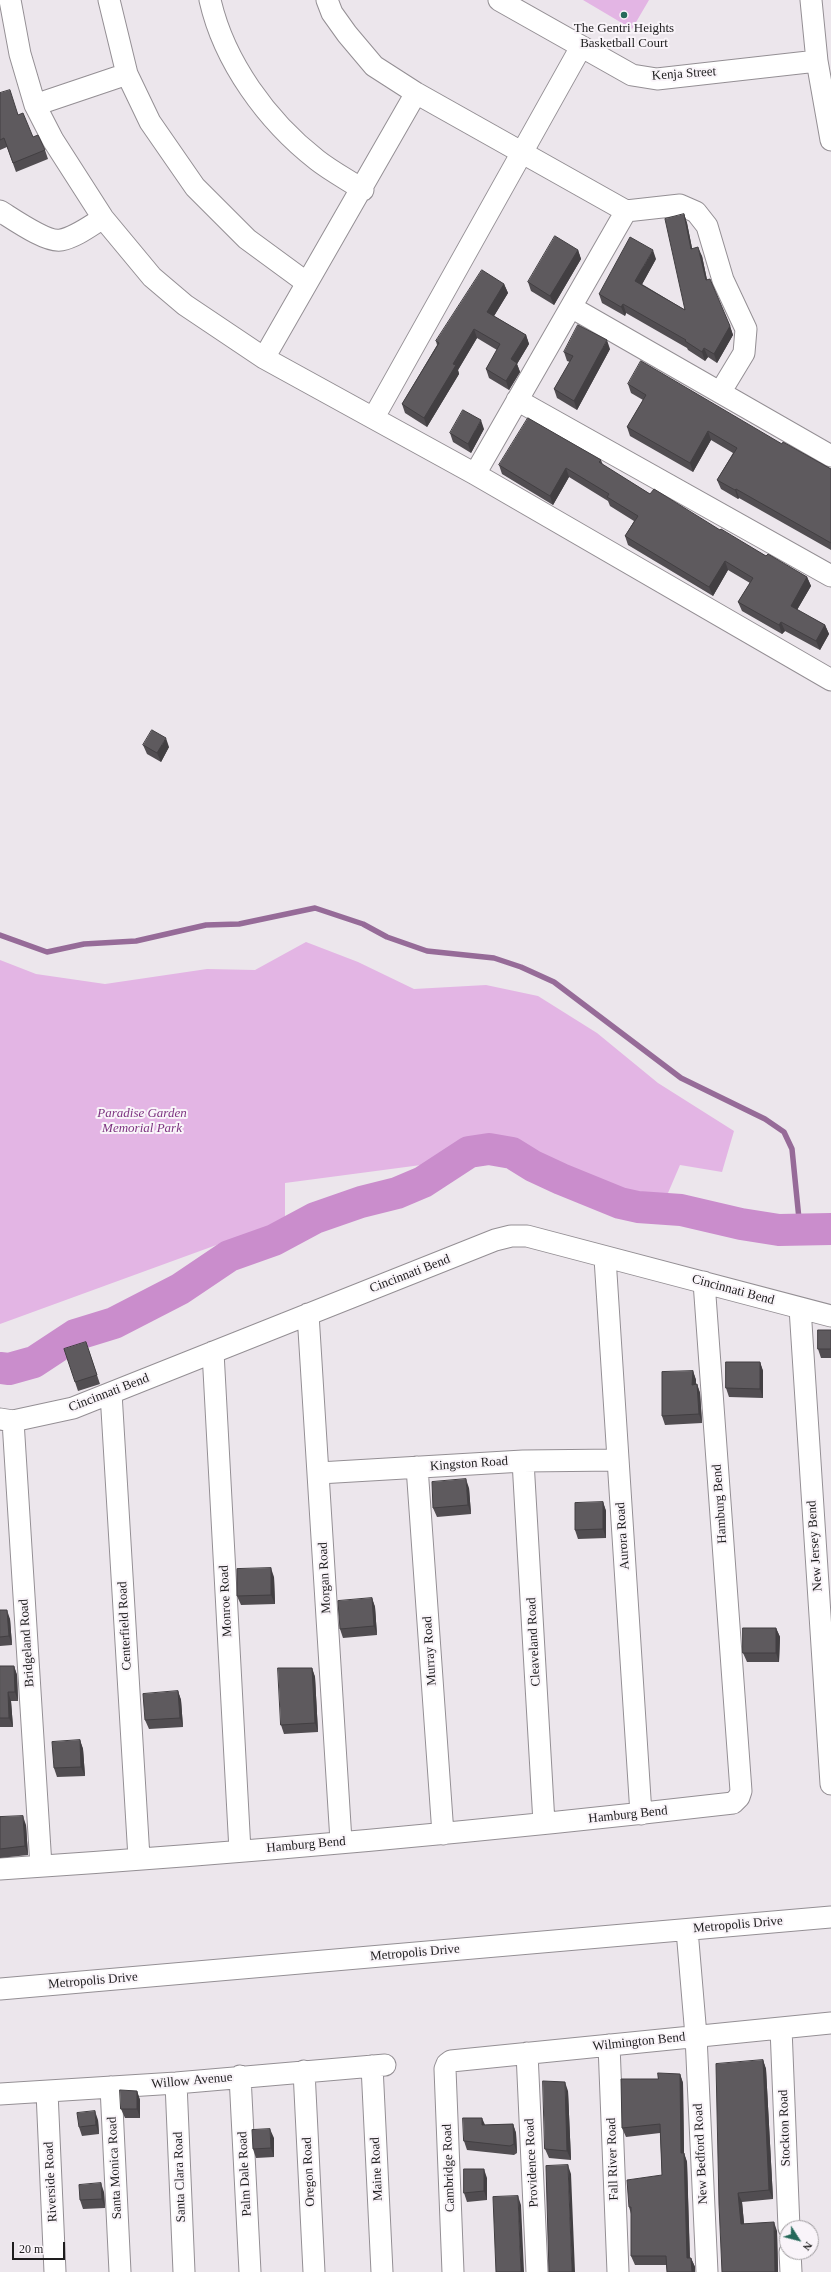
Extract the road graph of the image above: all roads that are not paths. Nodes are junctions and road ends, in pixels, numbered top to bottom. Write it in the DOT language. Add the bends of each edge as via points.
graph roads {
  1 [pos="10,0"];
  2 [pos="109,0"];
  3 [pos="210,0"];
  4 [pos="327,0"];
  5 [pos="499,0"];
  6 [pos="811,0"];
  7 [pos="582,47"];
  8 [pos="817,61"];
  9 [pos="127,74"];
  10 [pos="416,93"];
  11 [pos="35,105"];
  12 [pos="831,140"];
  13 [pos="523,153"];
  14 [pos="363,190"];
  15 [pos="0,211"];
  16 [pos="626,211"];
  17 [pos="103,218"];
  18 [pos="307,283"];
  19 [pos="571,307"];
  20 [pos="264,358"];
  21 [pos="721,391"];
  22 [pos="517,400"];
  23 [pos="374,417"];
  24 [pos="831,456"];
  25 [pos="474,474"];
  26 [pos="831,576"];
  27 [pos="829,674"];
  28 [pos="605,1258"];
  29 [pos="704,1282"];
  30 [pos="800,1308"];
  31 [pos="308,1314"];
  32 [pos="831,1316"];
  33 [pos="213,1352"];
  34 [pos="111,1393"];
  35 [pos="6,1420"];
  36 [pos="618,1460"];
  37 [pos="523,1461"];
  38 [pos="417,1467"];
  39 [pos="319,1473"];
  40 [pos="831,1784"];
  41 [pos="641,1814"];
  42 [pos="544,1823"];
  43 [pos="443,1834"];
  44 [pos="341,1841"];
  45 [pos="240,1851"];
  46 [pos="139,1858"];
  47 [pos="41,1866"];
  48 [pos="0,1868"];
  49 [pos="831,1917"];
  50 [pos="687,1930"];
  51 [pos="0,1989"];
  52 [pos="831,2023"];
  53 [pos="781,2028"];
  54 [pos="696,2036"];
  55 [pos="609,2045"];
  56 [pos="527,2053"];
  57 [pos="447,2064"];
  58 [pos="378,2066"];
  59 [pos="304,2071"];
  60 [pos="240,2076"];
  61 [pos="176,2083"];
  62 [pos="111,2087"];
  63 [pos="47,2092"];
  64 [pos="0,2094"];
  65 [pos="789,2220"];
  66 [pos="790,2260"];
  67 [pos="55,2272"];
  68 [pos="120,2272"];
  69 [pos="184,2272"];
  70 [pos="250,2272"];
  71 [pos="314,2272"];
  72 [pos="382,2272"];
  73 [pos="453,2272"];
  74 [pos="538,2272"];
  75 [pos="618,2272"];
  76 [pos="707,2272"];
  77 [pos="791,2272"];
  1 -- 11 [label="street" via="20,54"];
  2 -- 9 [label="street"];
  3 -- 14 [label="street" via="226,48 251,89 280,125 317,160"];
  4 -- 10 [label="street" via="339,23 374,66"];
  5 -- 7 [label="street, Kenja Street"];
  6 -- 8 [label="street"];
  7 -- 8 [label="street, Kenja Street" via="632,75 657,79"];
  7 -- 13 [label="street"];
  8 -- 12 [label="street"];
  9 -- 11 [label="street"];
  9 -- 18 [label="street" via="150,122 195,187 247,239"];
  10 -- 13 [label="street"];
  10 -- 14 [label="street"];
  11 -- 17 [label="street" via="53,140"];
  13 -- 16 [label="street"];
  13 -- 23 [label="street"];
  14 -- 18 [label="street"];
  15 -- 17 [label="street" via="46,238 59,241 71,237"];
  16 -- 19 [label="street"];
  16 -- 21 [label="street" via="680,205 696,212 707,226 723,280 746,329 744,353"];
  17 -- 20 [label="street" via="152,277 185,305"];
  18 -- 20 [label="street"];
  19 -- 21 [label="street"];
  19 -- 22 [label="street"];
  20 -- 23 [label="street"];
  21 -- 24 [label="street"];
  22 -- 25 [label="street"];
  22 -- 26 [label="street"];
  23 -- 25 [label="street"];
  25 -- 27 [label="street"];
  28 -- 29 [label="street, Cincinnati Bend"];
  28 -- 31 [label="street, Cincinnati Bend" via="527,1236 511,1236 495,1240"];
  28 -- 36 [label="street, Aurora Road"];
  29 -- 30 [label="street, Cincinnati Bend"];
  29 -- 41 [label="street, Hamburg Bend" via="741,1791 740,1797 734,1803"];
  30 -- 32 [label="street, Cincinnati Bend"];
  30 -- 40 [label="street, New Jersey Bend"];
  31 -- 33 [label="street, Cincinnati Bend"];
  31 -- 39 [label="street, Morgan Road"];
  33 -- 34 [label="street, Cincinnati Bend"];
  33 -- 45 [label="street, Monroe Road"];
  34 -- 35 [label="street, Cincinnati Bend" via="73,1408"];
  34 -- 46 [label="street, Centerfield Road"];
  35 -- 47 [label="street, Bridgeland Road"];
  36 -- 37 [label="street, Kingston Road"];
  36 -- 41 [label="street, Aurora Road"];
  37 -- 38 [label="street, Kingston Road"];
  37 -- 42 [label="street, Cleaveland Road"];
  38 -- 39 [label="street, Kingston Road"];
  38 -- 43 [label="street, Murray Road"];
  39 -- 44 [label="street, Morgan Road"];
  41 -- 42 [label="street, Hamburg Bend"];
  42 -- 43 [label="street, Hamburg Bend"];
  43 -- 44 [label="street, Hamburg Bend"];
  44 -- 45 [label="street, Hamburg Bend"];
  45 -- 46 [label="street, Hamburg Bend"];
  46 -- 47 [label="street, Hamburg Bend"];
  47 -- 48 [label="street, Hamburg Bend"];
  49 -- 50 [label="street, Metropolis Drive"];
  50 -- 51 [label="street, Metropolis Drive"];
  50 -- 54 [label="street, New Bedford Road"];
  52 -- 53 [label="street, Wilmington Bend"];
  53 -- 54 [label="street, Wilmington Bend"];
  53 -- 65 [label="street, Stockton Road"];
  54 -- 55 [label="street, Wilmington Bend"];
  54 -- 76 [label="street, New Bedford Road"];
  55 -- 56 [label="street, Wilmington Bend"];
  55 -- 75 [label="street, Fall River Road"];
  56 -- 57 [label="street, Wilmington Bend" via="451,2061"];
  56 -- 74 [label="street, Providence Road"];
  57 -- 73 [label="street, Cambridge Road" via="445,2069"];
  58 -- 59 [label="street, Willow Avenue"];
  58 -- 72 [label="street, Maine Road"];
  59 -- 60 [label="street, Willow Avenue"];
  59 -- 71 [label="street, Oregon Road"];
  60 -- 61 [label="street, Willow Avenue"];
  60 -- 70 [label="street, Palm Dale Road"];
  61 -- 62 [label="street, Willow Avenue"];
  61 -- 69 [label="street, Santa Clara Road"];
  62 -- 63 [label="street, Willow Avenue"];
  62 -- 68 [label="street, Santa Monica Road"];
  63 -- 64 [label="street, Willow Avenue"];
  63 -- 67 [label="street, Riverside Road"];
  66 -- 77 [label="street"];
}
